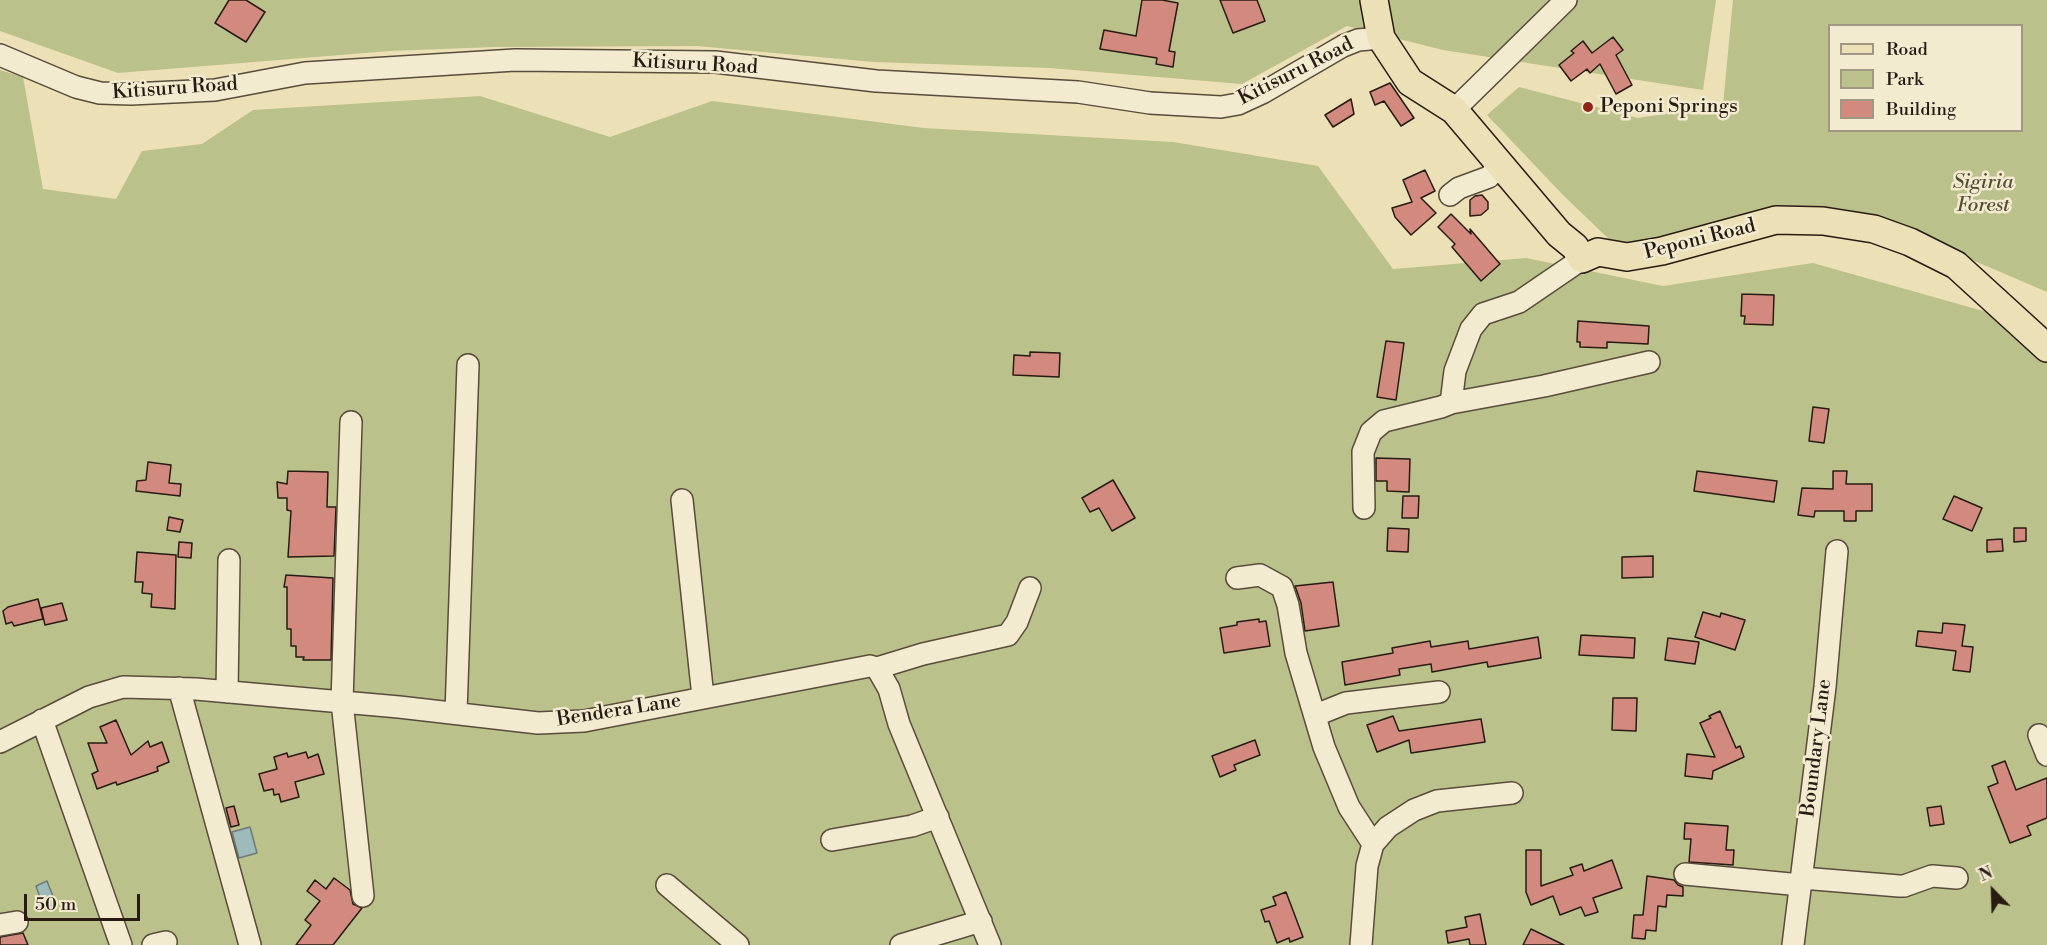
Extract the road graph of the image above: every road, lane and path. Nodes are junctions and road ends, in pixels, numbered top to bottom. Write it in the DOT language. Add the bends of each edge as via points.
graph roads {
  1 [pos="1374,0"];
  2 [pos="1566,0"];
  3 [pos="1381,38"];
  4 [pos="0,55"];
  5 [pos="1454,110"];
  6 [pos="1500,165"];
  7 [pos="1450,195"];
  8 [pos="1582,259"];
  9 [pos="2047,348"];
  10 [pos="1649,362"];
  11 [pos="468,365"];
  12 [pos="1451,403"];
  13 [pos="351,422"];
  14 [pos="682,500"];
  15 [pos="1364,508"];
  16 [pos="1837,551"];
  17 [pos="229,560"];
  18 [pos="1238,578"];
  19 [pos="1030,588"];
  20 [pos="877,668"];
  21 [pos="179,688"];
  22 [pos="227,692"];
  23 [pos="1439,692"];
  24 [pos="703,697"];
  25 [pos="342,702"];
  26 [pos="456,713"];
  27 [pos="1316,715"];
  28 [pos="42,720"];
  29 [pos="2039,735"];
  30 [pos="0,742"];
  31 [pos="2047,755"];
  32 [pos="1512,793"];
  33 [pos="938,818"];
  34 [pos="832,840"];
  35 [pos="1373,844"];
  36 [pos="1685,874"];
  37 [pos="1957,878"];
  38 [pos="1801,882"];
  39 [pos="667,885"];
  40 [pos="363,896"];
  41 [pos="981,921"];
  42 [pos="121,945"];
  43 [pos="249,945"];
  44 [pos="738,945"];
  45 [pos="901,945"];
  46 [pos="990,945"];
  47 [pos="1361,945"];
  48 [pos="1793,945"];
  1 -- 3 [label="main road"];
  2 -- 5 [label="street"];
  3 -- 4 [label="street, Kitisuru Road" via="1343,46 1264,92 1221,107 1150,103 1078,92 876,81 680,61 515,60 305,73 215,90 100,93"];
  3 -- 5 [label="main road" via="1410,82"];
  5 -- 6 [label="main road"];
  6 -- 7 [label="street" via="1489,177"];
  6 -- 8 [label="main road"];
  8 -- 9 [label="main road, Peponi Road" via="1598,252 1627,257 1662,251 1776,220 1823,221 1874,229 1956,265"];
  8 -- 12 [label="street" via="1519,302 1483,314 1471,329 1455,371"];
  10 -- 12 [label="street"];
  11 -- 26 [label="street"];
  12 -- 15 [label="street" via="1384,421 1371,432 1363,452"];
  13 -- 25 [label="street"];
  14 -- 24 [label="street"];
  16 -- 38 [label="street, Boundary Lane"];
  17 -- 22 [label="street"];
  18 -- 27 [label="street" via="1260,575 1282,587 1296,653"];
  19 -- 20 [label="street, Bendera Lane" via="1008,635"];
  20 -- 24 [label="street, Bendera Lane" via="865,665"];
  20 -- 33 [label="street" via="889,689 899,724"];
  21 -- 22 [label="street, Bendera Lane"];
  21 -- 28 [label="street, Bendera Lane" via="123,687 89,697"];
  21 -- 43 [label="street"];
  22 -- 25 [label="street, Bendera Lane"];
  23 -- 27 [label="street" via="1346,703"];
  24 -- 26 [label="street, Bendera Lane" via="584,721 538,723"];
  25 -- 26 [label="street, Bendera Lane"];
  25 -- 40 [label="street"];
  27 -- 35 [label="street" via="1324,747 1349,807"];
  28 -- 30 [label="street, Bendera Lane"];
  28 -- 42 [label="street"];
  29 -- 31 [label="street"];
  32 -- 35 [label="street" via="1437,801 1388,827"];
  33 -- 34 [label="street"];
  33 -- 41 [label="street"];
  35 -- 47 [label="street" via="1367,866"];
  36 -- 38 [label="street"];
  37 -- 38 [label="street" via="1932,876 1904,886"];
  38 -- 48 [label="street, Boundary Lane"];
  39 -- 44 [label="street"];
  41 -- 45 [label="street"];
  41 -- 46 [label="street"];
}
